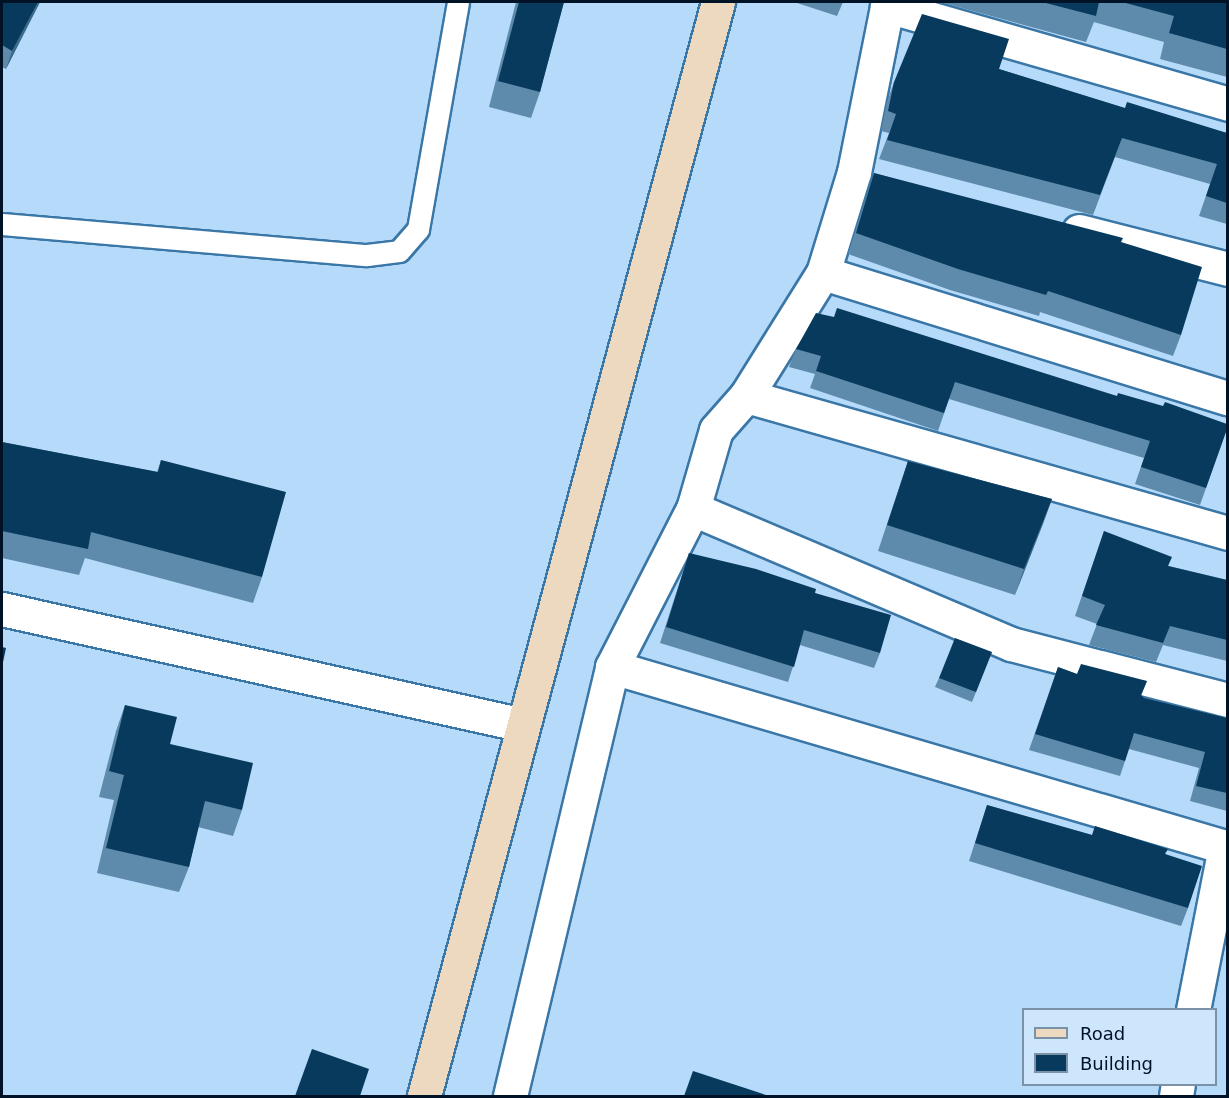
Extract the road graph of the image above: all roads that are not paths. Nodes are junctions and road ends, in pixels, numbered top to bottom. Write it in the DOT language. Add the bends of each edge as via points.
graph roads {
  1 [pos="458,2"];
  2 [pos="718,2"];
  3 [pos="888,4"];
  4 [pos="1227,104"];
  5 [pos="854,172"];
  6 [pos="888,181"];
  7 [pos="1046,222"];
  8 [pos="2,224"];
  9 [pos="1227,270"];
  10 [pos="823,273"];
  11 [pos="746,396"];
  12 [pos="1227,398"];
  13 [pos="693,509"];
  14 [pos="1227,533"];
  15 [pos="2,609"];
  16 [pos="612,667"];
  17 [pos="1227,700"];
  18 [pos="523,725"];
  19 [pos="1226,848"];
  20 [pos="1193,1008"];
  21 [pos="424,1096"];
  22 [pos="510,1096"];
  1 -- 8 [label="lane" via="418,230 399,251 367,255"];
  2 -- 18 [label="main road"];
  3 -- 4 [label="street"];
  3 -- 5 [label="street"];
  5 -- 6 [label="street"];
  5 -- 10 [label="street"];
  7 -- 9 [label="street"];
  10 -- 11 [label="street"];
  10 -- 12 [label="street"];
  11 -- 13 [label="street" via="716,430"];
  11 -- 14 [label="street"];
  13 -- 16 [label="street"];
  13 -- 17 [label="street" via="1011,644"];
  15 -- 18 [label="street"];
  16 -- 19 [label="street"];
  16 -- 22 [label="street"];
  18 -- 21 [label="main road"];
  19 -- 20 [label="street"];
}
